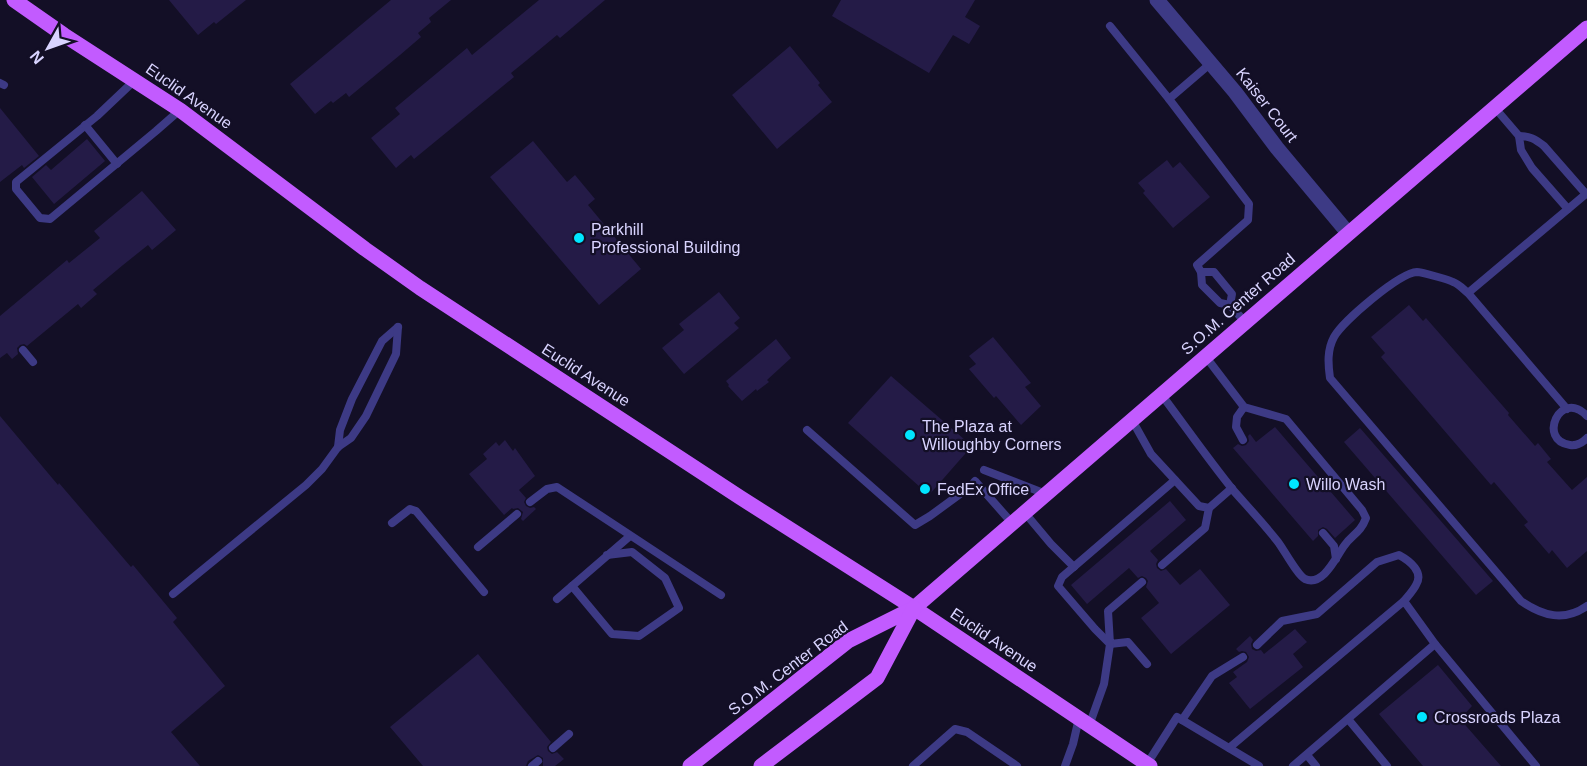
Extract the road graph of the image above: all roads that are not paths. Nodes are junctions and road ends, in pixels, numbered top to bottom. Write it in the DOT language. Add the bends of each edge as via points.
graph roads {
  1 [pos="14,0"];
  2 [pos="1157,0"];
  3 [pos="1110,26"];
  4 [pos="1587,28"];
  5 [pos="1210,63"];
  6 [pos="135,80"];
  7 [pos="1168,99"];
  8 [pos="1495,108"];
  9 [pos="180,110"];
  10 [pos="85,125"];
  11 [pos="1519,136"];
  12 [pos="117,164"];
  13 [pos="1586,194"];
  14 [pos="1568,209"];
  15 [pos="1348,233"];
  16 [pos="1201,272"];
  17 [pos="1468,293"];
  18 [pos="1230,305"];
  19 [pos="1245,322"];
  20 [pos="23,350"];
  21 [pos="1206,357"];
  22 [pos="33,362"];
  23 [pos="1161,394"];
  24 [pos="1244,407"];
  25 [pos="1567,409"];
  26 [pos="1586,413"];
  27 [pos="1132,420"];
  28 [pos="807,430"];
  29 [pos="1587,438"];
  30 [pos="1243,440"];
  31 [pos="338,447"];
  32 [pos="984,470"];
  33 [pos="1175,480"];
  34 [pos="1232,488"];
  35 [pos="1046,494"];
  36 [pos="530,502"];
  37 [pos="1209,508"];
  38 [pos="1025,513"];
  39 [pos="517,514"];
  40 [pos="392,523"];
  41 [pos="1012,523"];
  42 [pos="1323,533"];
  43 [pos="630,536"];
  44 [pos="478,547"];
  45 [pos="607,555"];
  46 [pos="1336,559"];
  47 [pos="1162,565"];
  48 [pos="1074,567"];
  49 [pos="1142,582"];
  50 [pos="572,586"];
  51 [pos="484,592"];
  52 [pos="174,594"];
  53 [pos="721,595"];
  54 [pos="557,599"];
  55 [pos="1404,601"];
  56 [pos="1587,606"];
  57 [pos="914,608"];
  58 [pos="1110,644"];
  59 [pos="1435,644"];
  60 [pos="1257,645"];
  61 [pos="1243,657"];
  62 [pos="1147,664"];
  63 [pos="1180,719"];
  64 [pos="1348,719"];
  65 [pos="1084,722"];
  66 [pos="569,734"];
  67 [pos="553,748"];
  68 [pos="1229,748"];
  69 [pos="1306,754"];
  70 [pos="1148,765"];
  71 [pos="690,766"];
  72 [pos="761,766"];
  73 [pos="913,766"];
  74 [pos="1017,766"];
  75 [pos="1065,766"];
  76 [pos="1259,766"];
  77 [pos="1293,766"];
  78 [pos="1316,766"];
  79 [pos="1387,766"];
  80 [pos="1536,766"];
  1 -- 6 [label="main road, Euclid Avenue"];
  2 -- 5 [label="street, Kaiser Court"];
  3 -- 7 [label="lane"];
  4 -- 8 [label="main road, S.O.M. Center Road"];
  5 -- 7 [label="lane"];
  5 -- 15 [label="street, Kaiser Court"];
  6 -- 9 [label="main road, Euclid Avenue"];
  6 -- 10 [label="lane"];
  7 -- 16 [label="lane" via="1249,204 1248,220 1197,265"];
  8 -- 11 [label="lane"];
  8 -- 15 [label="main road, S.O.M. Center Road"];
  9 -- 12 [label="lane"];
  9 -- 57 [label="main road, Euclid Avenue" via="420,288"];
  10 -- 12 [label="lane"];
  10 -- 12 [label="lane" via="16,182 16,189 40,218 50,219"];
  11 -- 13 [label="lane" via="1536,139"];
  11 -- 14 [label="lane" via="1521,150 1532,168"];
  13 -- 14 [label="lane"];
  14 -- 17 [label="lane"];
  15 -- 19 [label="main road, S.O.M. Center Road"];
  16 -- 18 [label="lane" via="1202,285 1220,303"];
  16 -- 18 [label="lane" via="1214,272 1232,294"];
  17 -- 25 [label="lane"];
  17 -- 56 [label="lane" via="1453,281 1418,272 1385,288 1333,339 1327,361 1330,378 1521,601 1535,611 1558,617"];
  18 -- 19 [label="lane"];
  19 -- 21 [label="main road, S.O.M. Center Road"];
  20 -- 22 [label="lane"];
  21 -- 23 [label="main road, S.O.M. Center Road"];
  21 -- 24 [label="lane"];
  23 -- 27 [label="main road, S.O.M. Center Road"];
  23 -- 34 [label="lane"];
  24 -- 30 [label="lane" via="1236,427"];
  24 -- 46 [label="lane" via="1286,419 1362,510 1366,518 1362,529 1345,544"];
  25 -- 26 [label="lane"];
  25 -- 29 [label="lane" via="1554,422 1558,439 1574,446"];
  27 -- 33 [label="lane" via="1151,454"];
  27 -- 35 [label="main road, S.O.M. Center Road"];
  28 -- 41 [label="lane" via="915,525 975,481"];
  31 -- 31 [label="lane" via="351,438 366,416 396,354 398,327 382,341 352,399"];
  31 -- 52 [label="lane" via="306,485"];
  32 -- 35 [label="lane"];
  33 -- 37 [label="lane" via="1199,506"];
  33 -- 48 [label="lane"];
  34 -- 37 [label="lane"];
  34 -- 46 [label="lane" via="1305,579 1321,576"];
  35 -- 38 [label="main road, S.O.M. Center Road"];
  36 -- 43 [label="lane" via="547,489 557,487"];
  37 -- 47 [label="lane" via="1205,528"];
  38 -- 41 [label="main road, S.O.M. Center Road"];
  38 -- 48 [label="lane"];
  39 -- 44 [label="lane"];
  40 -- 51 [label="lane" via="410,509 416,511"];
  41 -- 57 [label="main road, S.O.M. Center Road"];
  42 -- 46 [label="lane" via="1334,546"];
  43 -- 45 [label="lane"];
  43 -- 53 [label="lane"];
  45 -- 50 [label="lane"];
  45 -- 50 [label="lane" via="632,552 665,578 679,608 639,636 612,634"];
  48 -- 58 [label="lane" via="1058,586"];
  49 -- 58 [label="lane" via="1108,611"];
  50 -- 54 [label="lane"];
  55 -- 59 [label="lane"];
  55 -- 60 [label="lane" via="1418,583 1418,574 1411,562 1400,555 1377,562 1317,614 1282,621"];
  55 -- 68 [label="lane"];
  57 -- 65 [label="main road, Euclid Avenue"];
  57 -- 71 [label="main road, S.O.M. Center Road" via="848,641"];
  57 -- 72 [label="main road, S.O.M. Center Road" via="877,678"];
  58 -- 62 [label="lane" via="1128,642"];
  58 -- 65 [label="lane" via="1104,684"];
  59 -- 64 [label="lane"];
  59 -- 80 [label="lane"];
  61 -- 63 [label="lane" via="1212,676"];
  63 -- 68 [label="lane"];
  63 -- 70 [label="lane"];
  64 -- 69 [label="lane"];
  64 -- 79 [label="lane"];
  65 -- 70 [label="main road, Euclid Avenue"];
  65 -- 75 [label="lane"];
  66 -- 67 [label="lane"];
  68 -- 76 [label="lane"];
  69 -- 77 [label="lane"];
  69 -- 78 [label="lane"];
  73 -- 74 [label="lane" via="955,729 967,732"];
}
